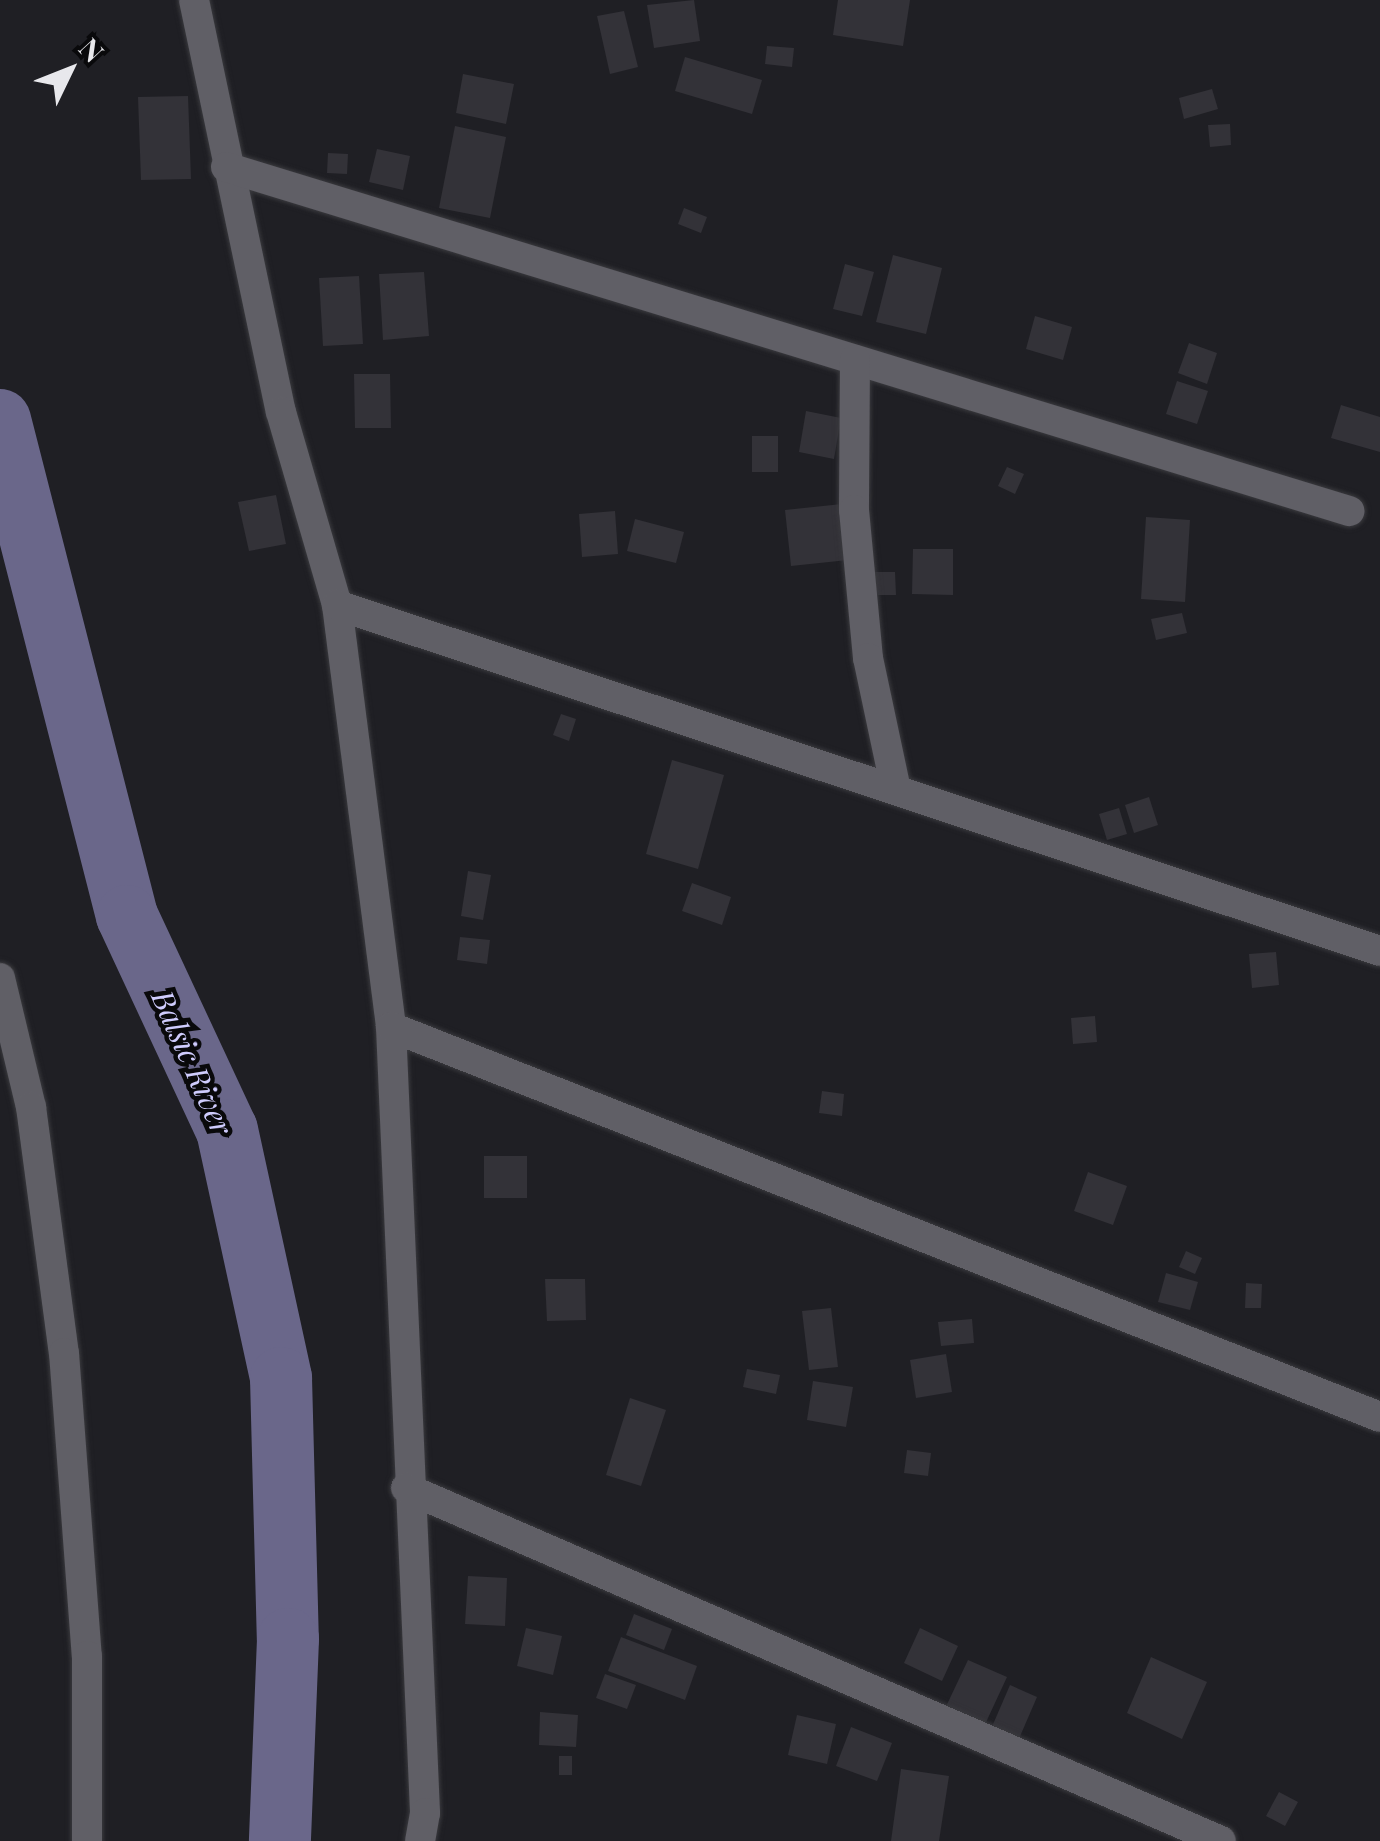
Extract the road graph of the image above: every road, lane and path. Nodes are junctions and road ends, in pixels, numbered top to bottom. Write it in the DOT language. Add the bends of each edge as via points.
graph roads {
  1 [pos="194,0"];
  2 [pos="226,167"];
  3 [pos="855,360"];
  4 [pos="1348,511"];
  5 [pos="337,605"];
  6 [pos="896,790"];
  7 [pos="1380,951"];
  8 [pos="0,978"];
  9 [pos="391,1027"];
  10 [pos="1380,1417"];
  11 [pos="406,1488"];
  12 [pos="86,1841"];
  13 [pos="420,1841"];
  14 [pos="1222,1841"];
  1 -- 2 [label="street"];
  2 -- 3 [label="street"];
  2 -- 5 [label="street" via="281,412"];
  3 -- 4 [label="street"];
  3 -- 6 [label="street" via="854,510 868,658"];
  5 -- 6 [label="street"];
  5 -- 9 [label="street"];
  6 -- 7 [label="street"];
  8 -- 12 [label="street" via="31,1107 64,1353 87,1656"];
  9 -- 10 [label="street"];
  9 -- 11 [label="street"];
  11 -- 13 [label="street" via="425,1813"];
  11 -- 14 [label="street"];
}
